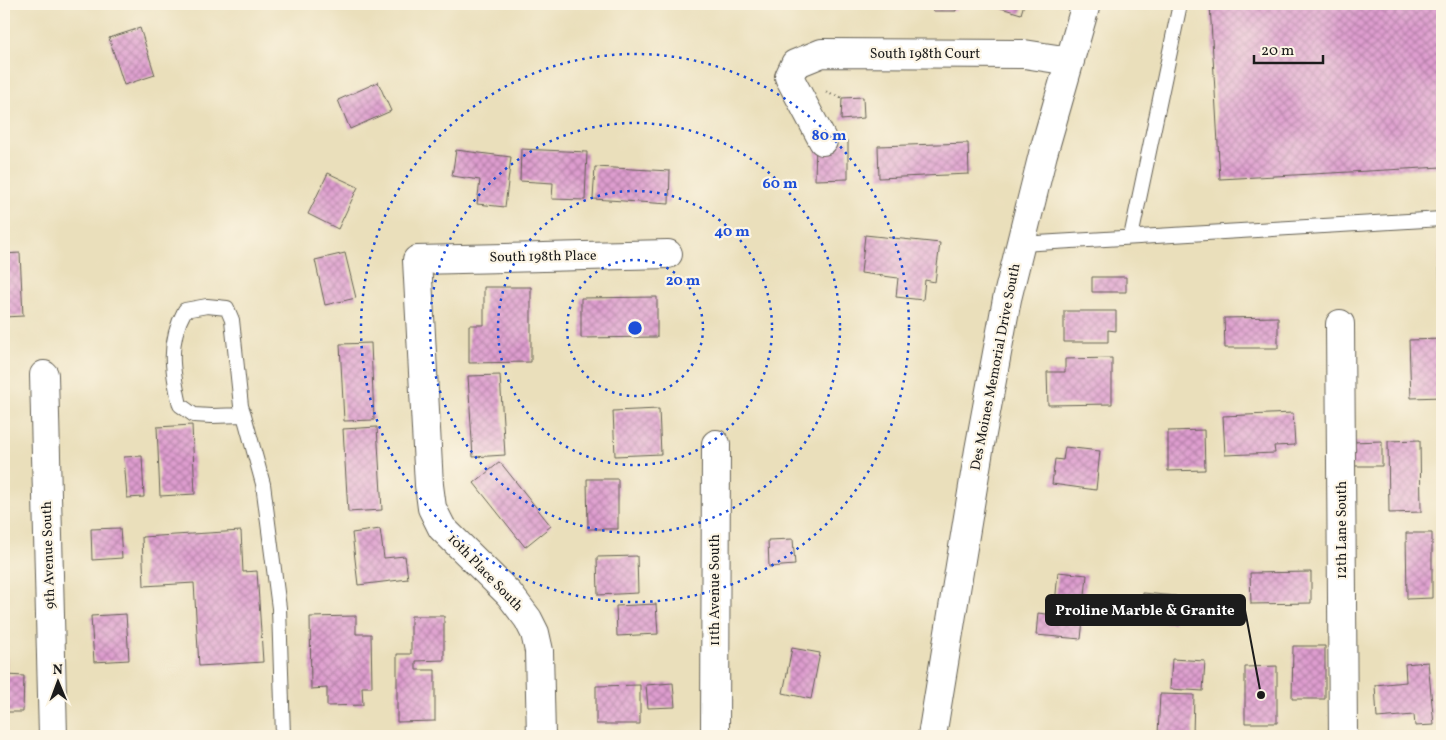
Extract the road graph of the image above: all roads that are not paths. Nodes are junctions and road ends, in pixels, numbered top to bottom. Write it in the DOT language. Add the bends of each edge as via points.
graph roads {
  1 [pos="1086,4"];
  2 [pos="1180,4"];
  3 [pos="1070,61"];
  4 [pos="823,141"];
  5 [pos="1442,219"];
  6 [pos="1132,238"];
  7 [pos="1021,244"];
  8 [pos="668,254"];
  9 [pos="417,260"];
  10 [pos="1340,324"];
  11 [pos="44,375"];
  12 [pos="244,414"];
  13 [pos="716,444"];
  14 [pos="54,736"];
  15 [pos="283,736"];
  16 [pos="540,736"];
  17 [pos="714,736"];
  18 [pos="932,736"];
  19 [pos="1343,736"];
  1 -- 3 [label="street, Des Moines Memorial Drive South"];
  2 -- 6 [label="lane"];
  3 -- 4 [label="street, South 198th Court" via="1024,54 822,53 795,64 789,77"];
  3 -- 7 [label="street, Des Moines Memorial Drive South"];
  5 -- 6 [label="lane"];
  6 -- 7 [label="lane"];
  7 -- 18 [label="street, Des Moines Memorial Drive South" via="1007,299 984,422"];
  8 -- 9 [label="street, South 198th Place"];
  9 -- 16 [label="street, 10th Place South" via="432,508 442,528 509,594 535,633 539,651"];
  10 -- 19 [label="street, 12th Lane South"];
  11 -- 14 [label="street, 9th Avenue South"];
  12 -- 12 [label="lane" via="232,320 227,308 207,306 185,310 172,346 174,382 180,405 194,415"];
  12 -- 15 [label="lane" via="263,484 279,608"];
  13 -- 17 [label="street, 11th Avenue South"];
}
